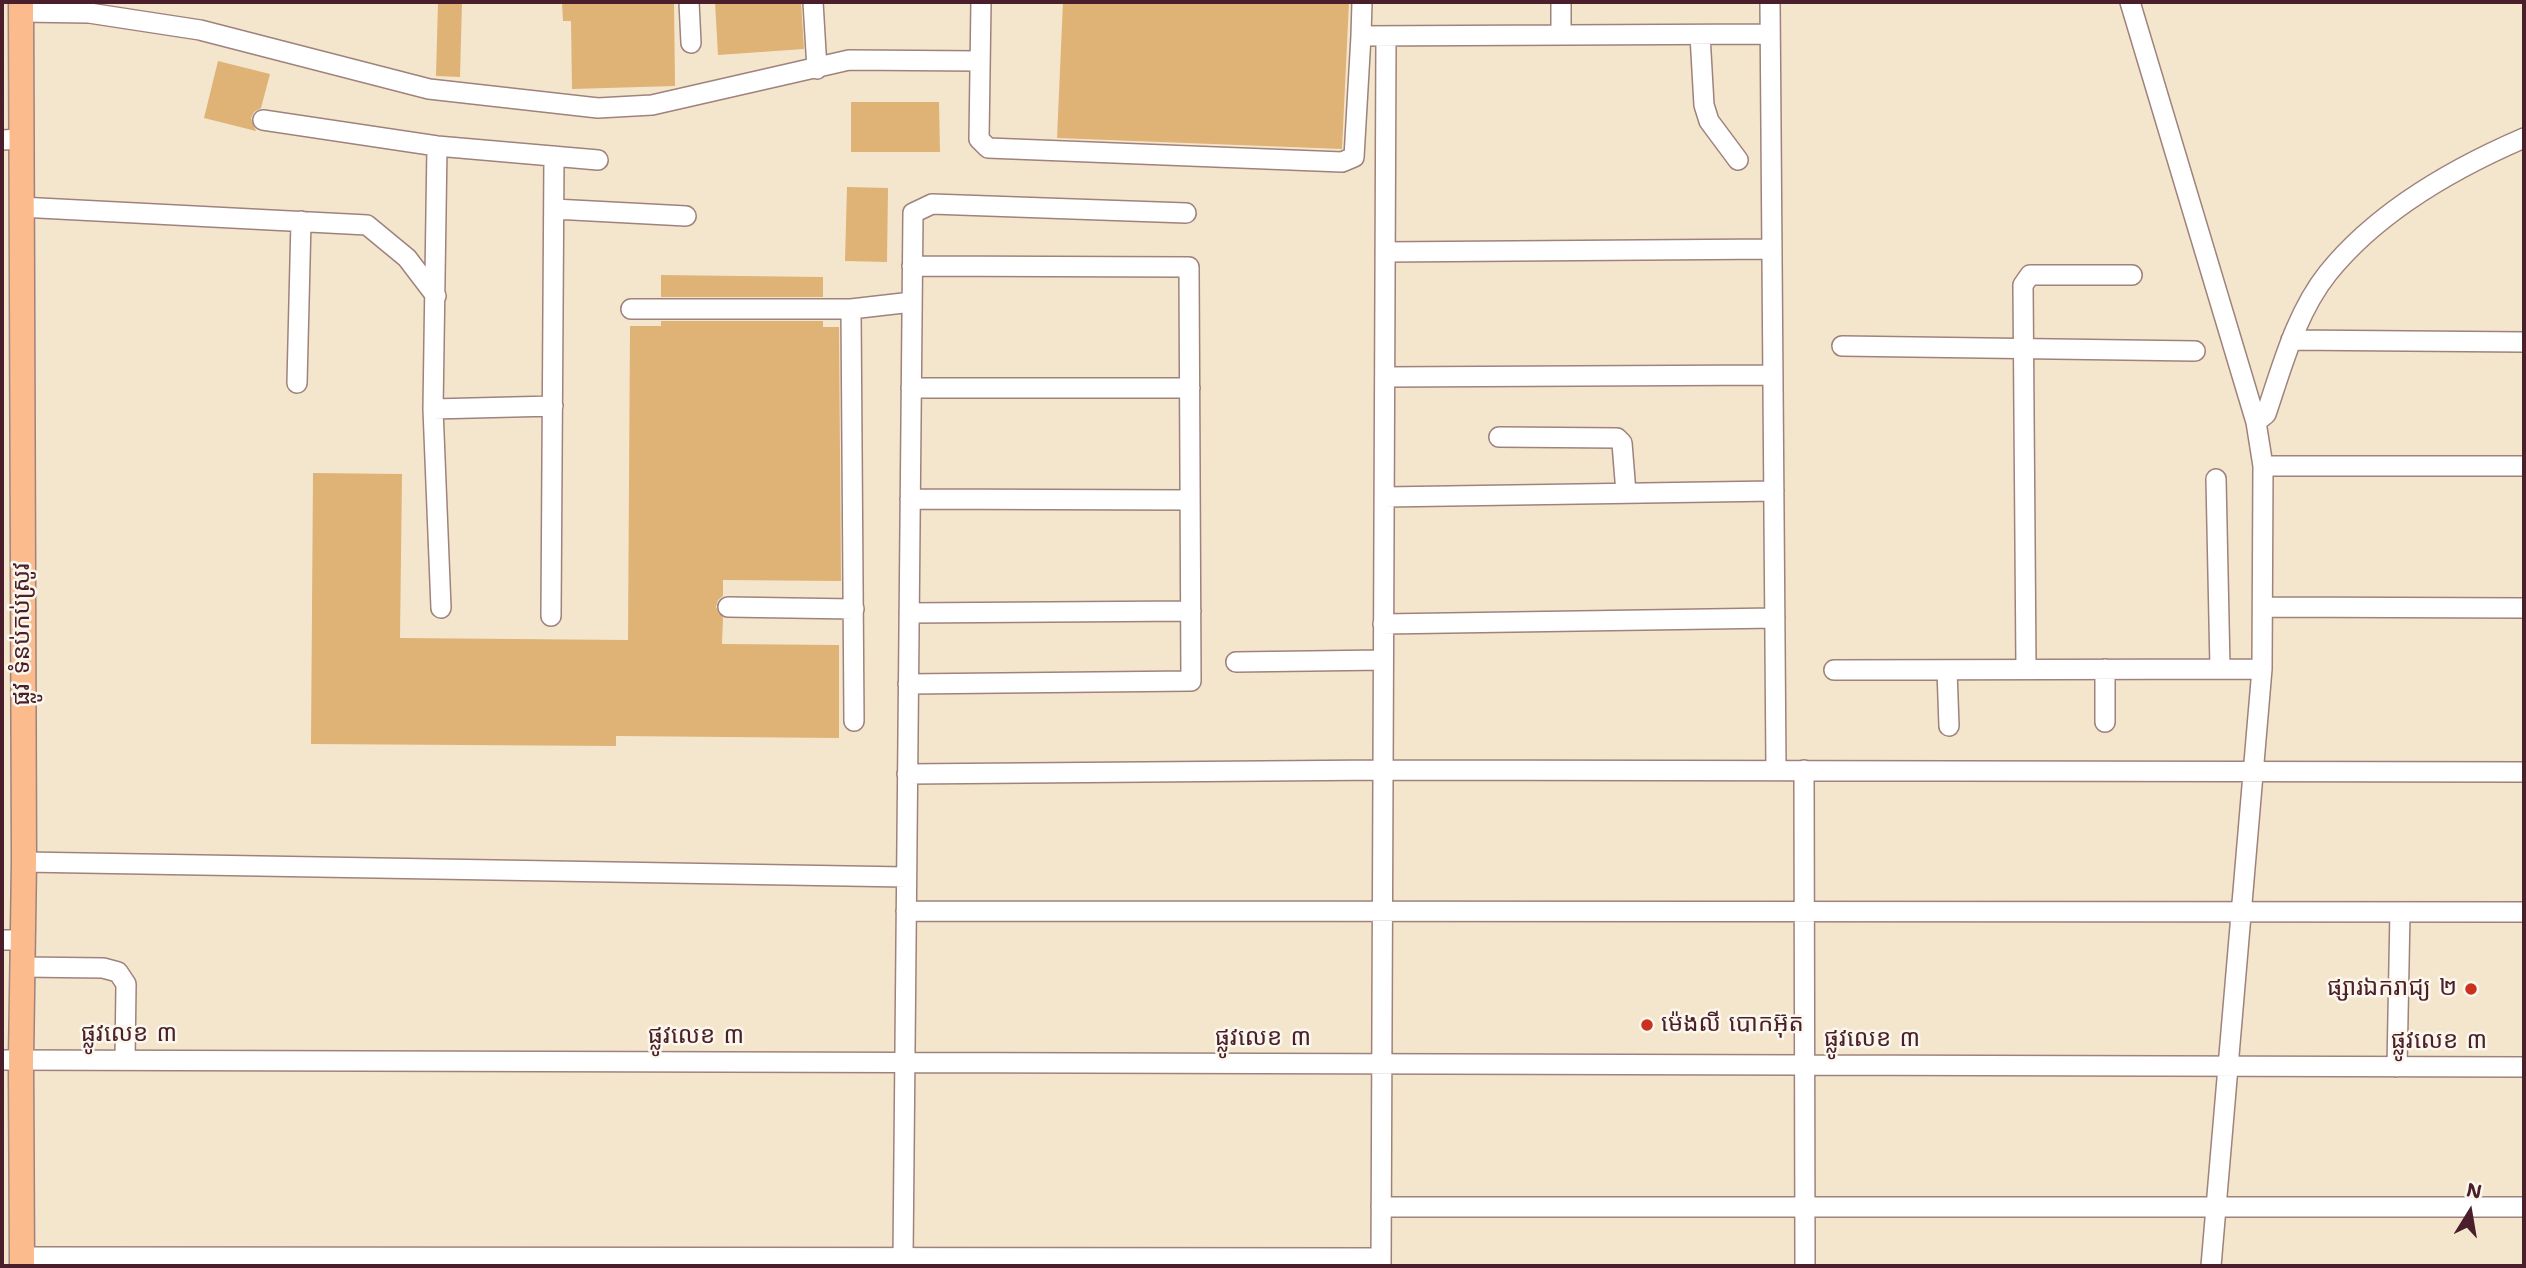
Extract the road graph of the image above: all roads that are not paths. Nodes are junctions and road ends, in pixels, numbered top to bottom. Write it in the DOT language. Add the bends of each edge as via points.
graph roads {
  1 [pos="689,2"];
  2 [pos="813,2"];
  3 [pos="981,2"];
  4 [pos="1362,2"];
  5 [pos="1561,2"];
  6 [pos="1770,2"];
  7 [pos="2130,2"];
  8 [pos="21,7"];
  9 [pos="1770,34"];
  10 [pos="1561,35"];
  11 [pos="1700,35"];
  12 [pos="1361,36"];
  13 [pos="1386,37"];
  14 [pos="691,43"];
  15 [pos="979,61"];
  16 [pos="817,69"];
  17 [pos="263,120"];
  18 [pos="2524,138"];
  19 [pos="11,140"];
  20 [pos="437,146"];
  21 [pos="554,156"];
  22 [pos="598,160"];
  23 [pos="1738,160"];
  24 [pos="20,207"];
  25 [pos="554,209"];
  26 [pos="1186,213"];
  27 [pos="686,216"];
  28 [pos="301,221"];
  29 [pos="1772,249"];
  30 [pos="1385,252"];
  31 [pos="912,266"];
  32 [pos="2132,275"];
  33 [pos="436,296"];
  34 [pos="912,302"];
  35 [pos="631,309"];
  36 [pos="851,309"];
  37 [pos="2291,340"];
  38 [pos="2524,342"];
  39 [pos="1842,346"];
  40 [pos="2023,349"];
  41 [pos="2195,351"];
  42 [pos="1773,375"];
  43 [pos="1385,377"];
  44 [pos="297,383"];
  45 [pos="911,388"];
  46 [pos="1190,388"];
  47 [pos="553,406"];
  48 [pos="433,409"];
  49 [pos="2256,422"];
  50 [pos="1499,437"];
  51 [pos="2263,466"];
  52 [pos="2524,466"];
  53 [pos="2216,479"];
  54 [pos="1774,491"];
  55 [pos="1626,493"];
  56 [pos="1384,497"];
  57 [pos="910,499"];
  58 [pos="1190,500"];
  59 [pos="728,607"];
  60 [pos="2264,607"];
  61 [pos="441,608"];
  62 [pos="2524,608"];
  63 [pos="854,609"];
  64 [pos="1191,611"];
  65 [pos="909,613"];
  66 [pos="551,615"];
  67 [pos="1774,618"];
  68 [pos="1384,624"];
  69 [pos="1383,660"];
  70 [pos="1236,662"];
  71 [pos="2220,668"];
  72 [pos="2026,669"];
  73 [pos="2105,669"];
  74 [pos="2262,669"];
  75 [pos="1834,670"];
  76 [pos="1947,670"];
  77 [pos="908,684"];
  78 [pos="854,721"];
  79 [pos="2105,722"];
  80 [pos="1949,726"];
  81 [pos="1383,770"];
  82 [pos="1776,770"];
  83 [pos="1804,770"];
  84 [pos="2254,771"];
  85 [pos="2524,772"];
  86 [pos="907,774"];
  87 [pos="24,862"];
  88 [pos="906,877"];
  89 [pos="1382,910"];
  90 [pos="906,911"];
  91 [pos="1804,911"];
  92 [pos="2240,911"];
  93 [pos="2400,912"];
  94 [pos="2524,912"];
  95 [pos="13,940"];
  96 [pos="23,967"];
  97 [pos="11,1060"];
  98 [pos="125,1060"];
  99 [pos="904,1062"];
  100 [pos="1382,1063"];
  101 [pos="1805,1065"];
  102 [pos="2226,1066"];
  103 [pos="2397,1067"];
  104 [pos="2524,1067"];
  105 [pos="1381,1207"];
  106 [pos="1805,1207"];
  107 [pos="2215,1207"];
  108 [pos="2524,1207"];
  109 [pos="903,1258"];
  110 [pos="22,1261"];
  111 [pos="1381,1262"];
  112 [pos="1805,1266"];
  113 [pos="2211,1266"];
  1 -- 14 [label="street"];
  2 -- 16 [label="street"];
  3 -- 15 [label="street"];
  4 -- 12 [label="street"];
  5 -- 10 [label="street"];
  6 -- 9 [label="street"];
  7 -- 49 [label="street"];
  8 -- 16 [label="street" via="200,30 429,89 598,108 652,105"];
  8 -- 19 [label="main road, ផ្លូវ ទំនប់កប់ស្រូវ"];
  9 -- 11 [label="street"];
  9 -- 29 [label="street"];
  10 -- 11 [label="street"];
  10 -- 13 [label="street"];
  11 -- 23 [label="street" via="1704,105 1709,121"];
  12 -- 13 [label="street"];
  12 -- 15 [label="street" via="1354,158 1342,162 988,148 979,139"];
  13 -- 30 [label="street"];
  15 -- 16 [label="street" via="849,60"];
  17 -- 20 [label="street"];
  18 -- 37 [label="street" via="2427,187 2359,240 2327,274"];
  19 -- 24 [label="main road, ផ្លូវ ទំនប់កប់ស្រូវ"];
  20 -- 21 [label="street"];
  20 -- 33 [label="street"];
  21 -- 22 [label="street"];
  21 -- 25 [label="street"];
  24 -- 28 [label="street"];
  24 -- 87 [label="main road, ផ្លូវ ទំនប់កប់ស្រូវ"];
  25 -- 27 [label="street"];
  25 -- 47 [label="street"];
  26 -- 31 [label="street" via="932,204 913,213"];
  28 -- 33 [label="street" via="367,225 407,258"];
  28 -- 44 [label="street"];
  29 -- 30 [label="street"];
  29 -- 42 [label="street"];
  30 -- 43 [label="street"];
  31 -- 34 [label="street"];
  31 -- 46 [label="street" via="1189,267"];
  32 -- 40 [label="street" via="2030,275 2023,285"];
  33 -- 48 [label="street"];
  34 -- 36 [label="street"];
  34 -- 45 [label="street"];
  35 -- 36 [label="street"];
  36 -- 63 [label="street"];
  37 -- 38 [label="street"];
  37 -- 49 [label="street" via="2266,414"];
  39 -- 40 [label="street"];
  40 -- 41 [label="street"];
  40 -- 72 [label="street"];
  42 -- 43 [label="street"];
  42 -- 54 [label="street"];
  43 -- 56 [label="street"];
  45 -- 46 [label="street"];
  45 -- 57 [label="street"];
  46 -- 58 [label="street"];
  47 -- 48 [label="street"];
  47 -- 66 [label="street"];
  48 -- 61 [label="street"];
  49 -- 51 [label="street"];
  50 -- 55 [label="street" via="1617,438 1622,443"];
  51 -- 52 [label="street"];
  51 -- 60 [label="street"];
  53 -- 71 [label="street"];
  54 -- 55 [label="street"];
  54 -- 67 [label="street"];
  55 -- 56 [label="street"];
  56 -- 68 [label="street"];
  57 -- 58 [label="street"];
  57 -- 65 [label="street"];
  58 -- 64 [label="street"];
  59 -- 63 [label="street"];
  60 -- 62 [label="street"];
  60 -- 74 [label="street"];
  63 -- 78 [label="street"];
  64 -- 65 [label="street"];
  64 -- 77 [label="street" via="1191,681"];
  65 -- 77 [label="street"];
  67 -- 68 [label="street"];
  67 -- 82 [label="street"];
  68 -- 69 [label="street"];
  69 -- 70 [label="street"];
  69 -- 81 [label="street"];
  71 -- 73 [label="street"];
  71 -- 74 [label="street"];
  72 -- 73 [label="street"];
  72 -- 76 [label="street"];
  73 -- 79 [label="street"];
  74 -- 84 [label="street"];
  75 -- 76 [label="street"];
  76 -- 80 [label="street"];
  77 -- 86 [label="street"];
  81 -- 82 [label="street"];
  81 -- 86 [label="street"];
  81 -- 89 [label="street"];
  82 -- 83 [label="street"];
  83 -- 84 [label="street"];
  83 -- 91 [label="street"];
  84 -- 85 [label="street"];
  84 -- 92 [label="street"];
  86 -- 88 [label="street"];
  87 -- 88 [label="street"];
  87 -- 95 [label="main road, ផ្លូវ ទំនប់កប់ស្រូវ"];
  88 -- 90 [label="street"];
  89 -- 90 [label="street"];
  89 -- 91 [label="street"];
  89 -- 100 [label="street"];
  90 -- 99 [label="street"];
  91 -- 92 [label="street"];
  91 -- 101 [label="street"];
  92 -- 93 [label="street"];
  92 -- 102 [label="street"];
  93 -- 94 [label="street"];
  93 -- 103 [label="street"];
  95 -- 96 [label="main road, ផ្លូវ ទំនប់កប់ស្រូវ"];
  96 -- 97 [label="main road, ផ្លូវ ទំនប់កប់ស្រូវ"];
  96 -- 98 [label="street" via="118,972 126,984"];
  97 -- 98 [label="street, ផ្លូវលេខ ៣"];
  97 -- 110 [label="main road, ផ្លូវ ទំនប់កប់ស្រូវ"];
  98 -- 99 [label="street, ផ្លូវលេខ ៣"];
  99 -- 100 [label="street, ផ្លូវលេខ ៣"];
  99 -- 109 [label="street"];
  100 -- 101 [label="street, ផ្លូវលេខ ៣"];
  100 -- 105 [label="street"];
  101 -- 102 [label="street, ផ្លូវលេខ ៣"];
  101 -- 106 [label="street"];
  102 -- 103 [label="street, ផ្លូវលេខ ៣"];
  102 -- 107 [label="street"];
  103 -- 104 [label="street, ផ្លូវលេខ ៣"];
  105 -- 106 [label="street"];
  105 -- 111 [label="street"];
  106 -- 107 [label="street"];
  106 -- 112 [label="street"];
  107 -- 108 [label="street"];
  107 -- 113 [label="street"];
  109 -- 110 [label="street"];
  109 -- 111 [label="street"];
}
